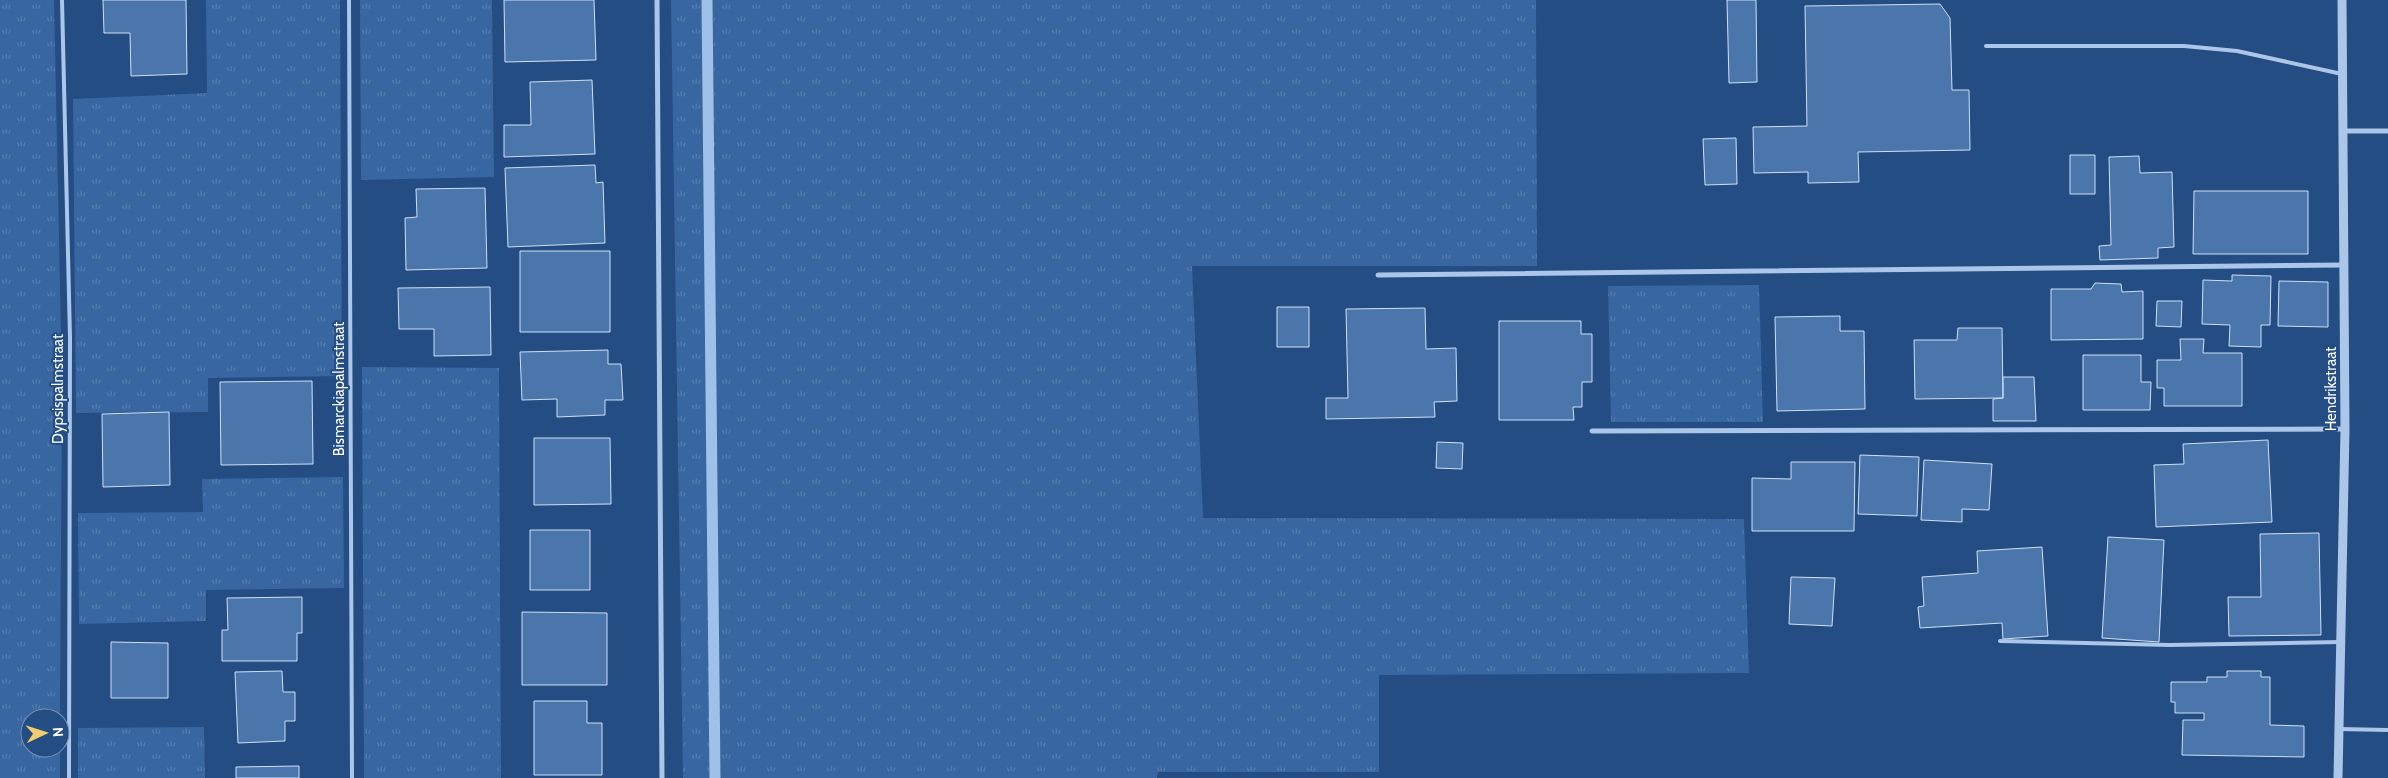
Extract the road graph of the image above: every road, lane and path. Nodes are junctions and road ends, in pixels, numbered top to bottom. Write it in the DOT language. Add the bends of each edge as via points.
graph roads {
  1 [pos="62,0"];
  2 [pos="349,0"];
  3 [pos="657,0"];
  4 [pos="2342,0"];
  5 [pos="1986,46"];
  6 [pos="2342,74"];
  7 [pos="2388,131"];
  8 [pos="2343,132"];
  9 [pos="2344,265"];
  10 [pos="1378,275"];
  11 [pos="2345,429"];
  12 [pos="1592,431"];
  13 [pos="2000,641"];
  14 [pos="2341,642"];
  15 [pos="2340,729"];
  16 [pos="2388,730"];
  17 [pos="69,778"];
  18 [pos="352,778"];
  19 [pos="662,778"];
  20 [pos="2338,778"];
  1 -- 17 [label="lane, Dypsispalmstraat" via="70,338"];
  2 -- 18 [label="lane, Bismarckiapalmstraat"];
  3 -- 19 [label="street"];
  4 -- 6 [label="street, Hendrikstraat"];
  5 -- 6 [label="lane" via="2184,46 2237,51"];
  6 -- 8 [label="street, Hendrikstraat"];
  7 -- 8 [label="street"];
  8 -- 9 [label="street, Hendrikstraat"];
  9 -- 10 [label="street"];
  9 -- 11 [label="street, Hendrikstraat"];
  11 -- 12 [label="street"];
  11 -- 14 [label="street, Hendrikstraat"];
  13 -- 14 [label="lane" via="2170,645"];
  14 -- 15 [label="street, Hendrikstraat"];
  15 -- 16 [label="lane"];
  15 -- 20 [label="street, Hendrikstraat"];
}
